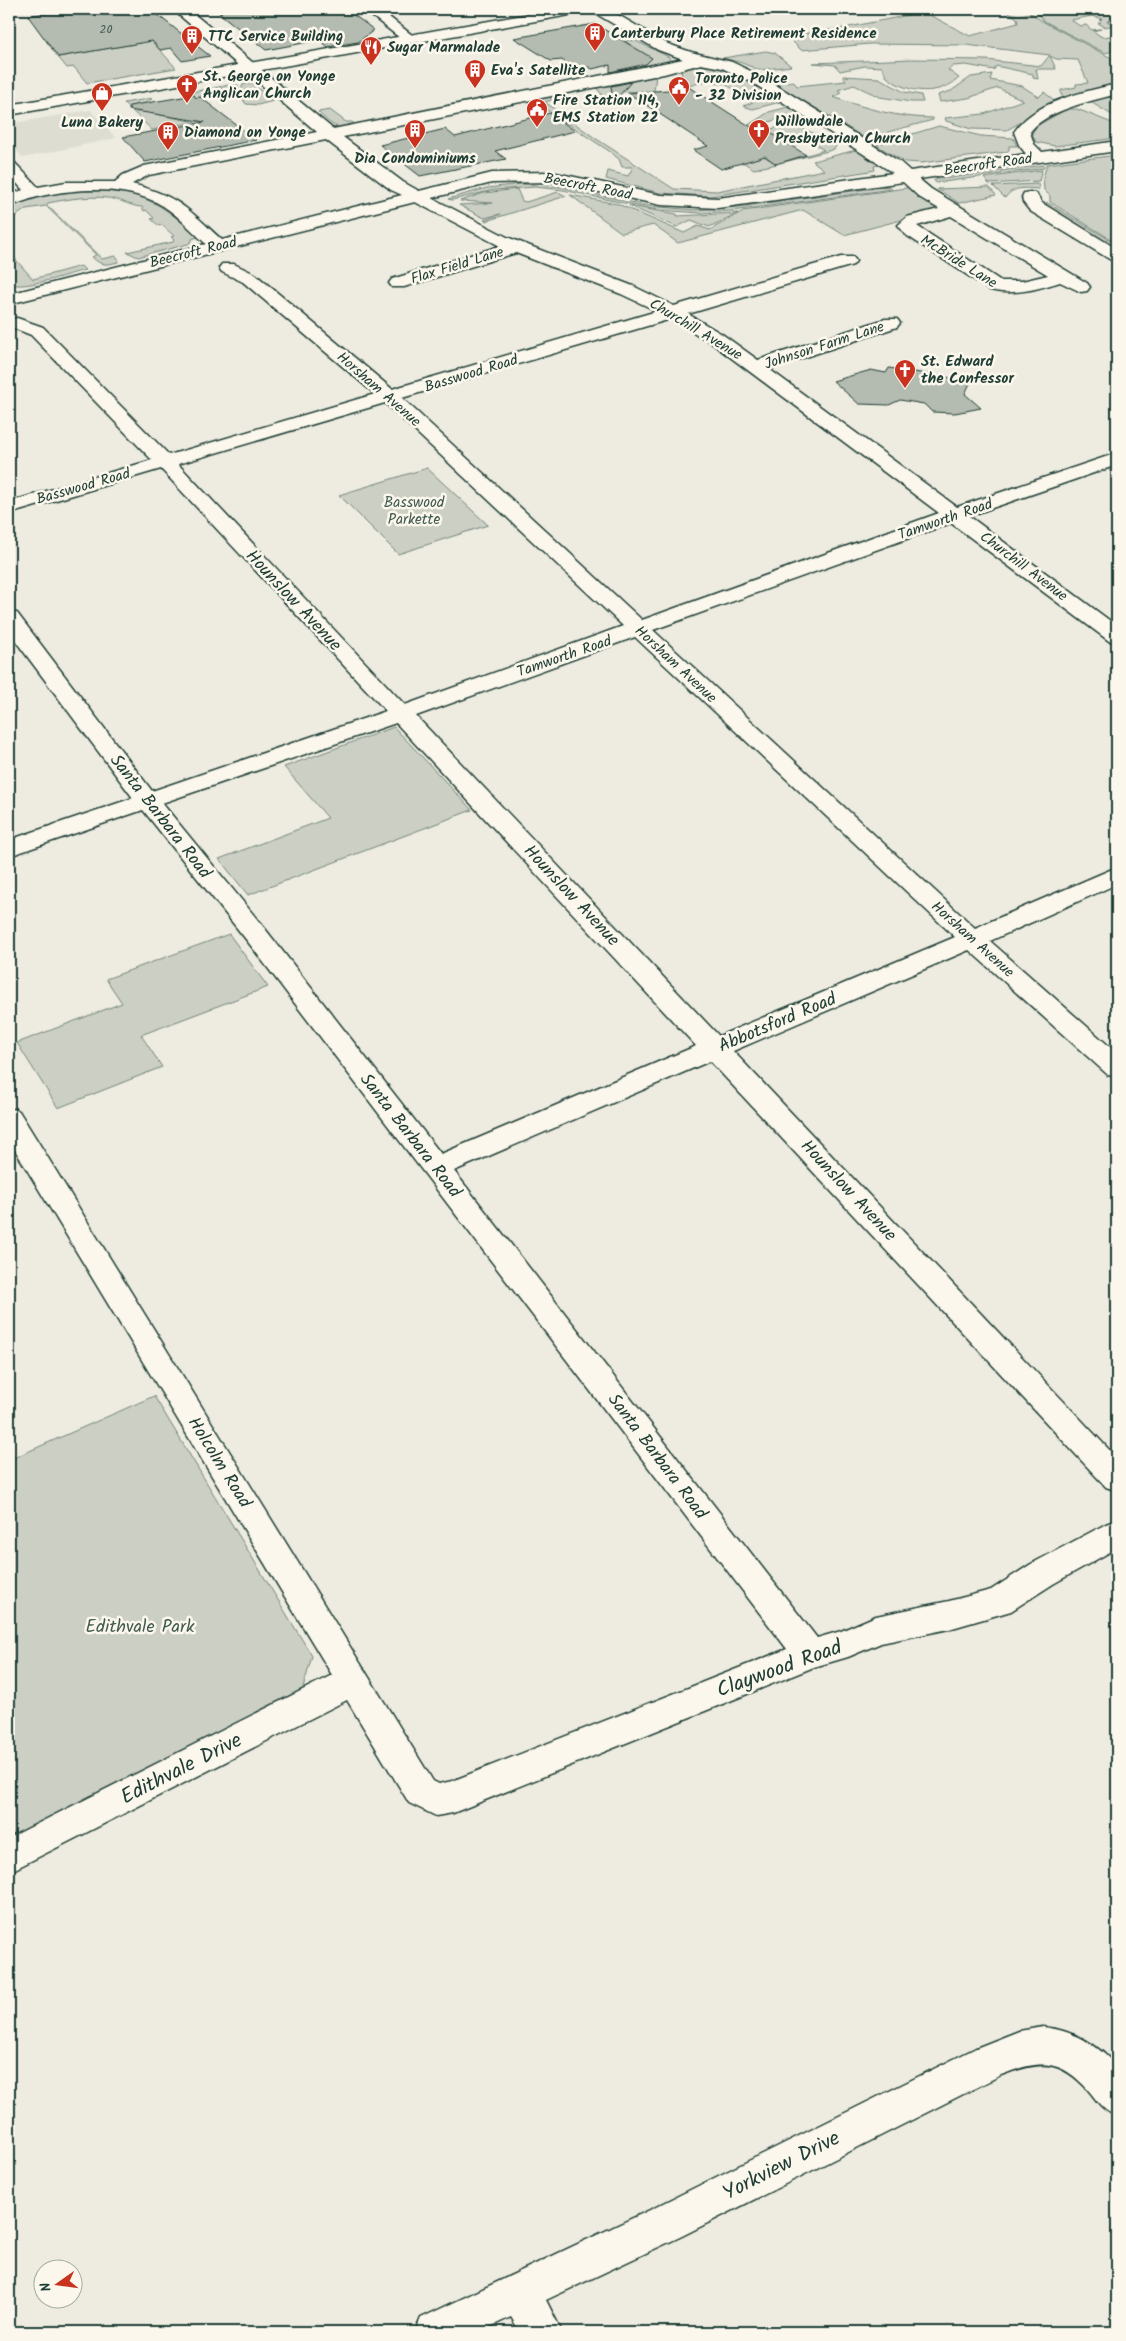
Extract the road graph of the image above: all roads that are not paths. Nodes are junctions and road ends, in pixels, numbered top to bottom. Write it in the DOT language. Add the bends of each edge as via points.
graph roads {
  1 [pos="179,9"];
  2 [pos="370,9"];
  3 [pos="581,9"];
  4 [pos="598,9"];
  5 [pos="543,12"];
  6 [pos="410,39"];
  7 [pos="702,59"];
  8 [pos="250,67"];
  9 [pos="1117,89"];
  10 [pos="9,110"];
  11 [pos="330,135"];
  12 [pos="1117,146"];
  13 [pos="1038,157"];
  14 [pos="9,166"];
  15 [pos="906,175"];
  16 [pos="118,188"];
  17 [pos="34,192"];
  18 [pos="416,196"];
  19 [pos="1030,197"];
  20 [pos="9,201"];
  21 [pos="954,210"];
  22 [pos="218,246"];
  23 [pos="516,247"];
  24 [pos="1117,256"];
  25 [pos="847,261"];
  26 [pos="228,268"];
  27 [pos="1062,276"];
  28 [pos="398,283"];
  29 [pos="1081,287"];
  30 [pos="10,297"];
  31 [pos="672,312"];
  32 [pos="17,322"];
  33 [pos="891,323"];
  34 [pos="756,367"];
  35 [pos="390,397"];
  36 [pos="1117,459"];
  37 [pos="166,463"];
  38 [pos="9,508"];
  39 [pos="956,516"];
  40 [pos="9,618"];
  41 [pos="639,629"];
  42 [pos="1117,636"];
  43 [pos="400,714"];
  44 [pos="147,800"];
  45 [pos="9,848"];
  46 [pos="1117,874"];
  47 [pos="972,939"];
  48 [pos="716,1048"];
  49 [pos="1117,1068"];
  50 [pos="9,1118"];
  51 [pos="436,1167"];
  52 [pos="1117,1478"];
  53 [pos="1117,1533"];
  54 [pos="810,1654"];
  55 [pos="354,1680"];
  56 [pos="436,1800"];
  57 [pos="9,1856"];
  58 [pos="1117,2097"];
  59 [pos="520,2293"];
  60 [pos="435,2332"];
  61 [pos="542,2332"];
  1 -- 8 [label="street, Churchill Avenue"];
  2 -- 6 [label="street"];
  3 -- 5 [label="street"];
  4 -- 7 [label="street" via="663,47"];
  5 -- 6 [label="street"];
  6 -- 8 [label="street"];
  7 -- 11 [label="street"];
  7 -- 15 [label="street" via="727,65 758,80"];
  8 -- 10 [label="street"];
  8 -- 11 [label="street, Churchill Avenue"];
  9 -- 13 [label="street" via="1061,106 1026,126 1023,137"];
  11 -- 16 [label="street" via="144,171"];
  11 -- 18 [label="street, Churchill Avenue" via="397,186"];
  12 -- 13 [label="street, Beecroft Road"];
  13 -- 15 [label="street, Beecroft Road"];
  14 -- 17 [label="street"];
  15 -- 18 [label="street, Beecroft Road" via="718,202 661,200 570,180 531,176 485,180"];
  15 -- 21 [label="street" via="925,193"];
  16 -- 17 [label="street" via="76,186"];
  16 -- 22 [label="street" via="142,192 165,201"];
  17 -- 20 [label="street"];
  18 -- 22 [label="street, Beecroft Road"];
  18 -- 23 [label="street, Churchill Avenue"];
  19 -- 24 [label="street" via="1036,207"];
  21 -- 27 [label="street"];
  21 -- 27 [label="street, McBride Lane" via="907,225 996,286 1021,288"];
  22 -- 30 [label="street, Beecroft Road"];
  23 -- 28 [label="street, Flax Field Lane"];
  23 -- 31 [label="street, Churchill Avenue" via="610,283"];
  25 -- 31 [label="street, Basswood Road"];
  26 -- 35 [label="street, Horsham Avenue" via="249,278"];
  27 -- 29 [label="street"];
  31 -- 34 [label="street, Churchill Avenue"];
  31 -- 35 [label="street, Basswood Road"];
  32 -- 37 [label="street, Hounslow Avenue" via="37,331"];
  33 -- 34 [label="street, Johnson Farm Lane"];
  34 -- 39 [label="street, Churchill Avenue"];
  35 -- 37 [label="street, Basswood Road"];
  35 -- 41 [label="street, Horsham Avenue"];
  36 -- 39 [label="street, Tamworth Road"];
  37 -- 38 [label="street, Basswood Road"];
  37 -- 43 [label="street, Hounslow Avenue"];
  39 -- 41 [label="street, Tamworth Road"];
  39 -- 42 [label="street, Churchill Avenue"];
  40 -- 44 [label="street, Santa Barbara Road"];
  41 -- 43 [label="street, Tamworth Road"];
  41 -- 47 [label="street, Horsham Avenue"];
  43 -- 44 [label="street, Tamworth Road"];
  43 -- 48 [label="street, Hounslow Avenue"];
  44 -- 45 [label="street, Tamworth Road"];
  44 -- 51 [label="street, Santa Barbara Road"];
  46 -- 47 [label="street, Abbotsford Road"];
  47 -- 48 [label="street, Abbotsford Road"];
  47 -- 49 [label="street, Horsham Avenue"];
  48 -- 51 [label="street, Abbotsford Road"];
  48 -- 52 [label="street, Hounslow Avenue"];
  50 -- 55 [label="street, Holcolm Road"];
  51 -- 54 [label="street, Santa Barbara Road"];
  53 -- 54 [label="street, Claywood Road" via="1000,1601 876,1630 848,1643"];
  54 -- 56 [label="street, Claywood Road" via="453,1797"];
  55 -- 56 [label="street, Holcolm Road" via="421,1792"];
  55 -- 57 [label="street, Edithvale Drive"];
  58 -- 59 [label="street, Yorkview Drive" via="1104,2078 1082,2058 1054,2045 1030,2046 988,2061"];
  59 -- 60 [label="street, Yorkview Drive"];
  59 -- 61 [label="street"];
}
